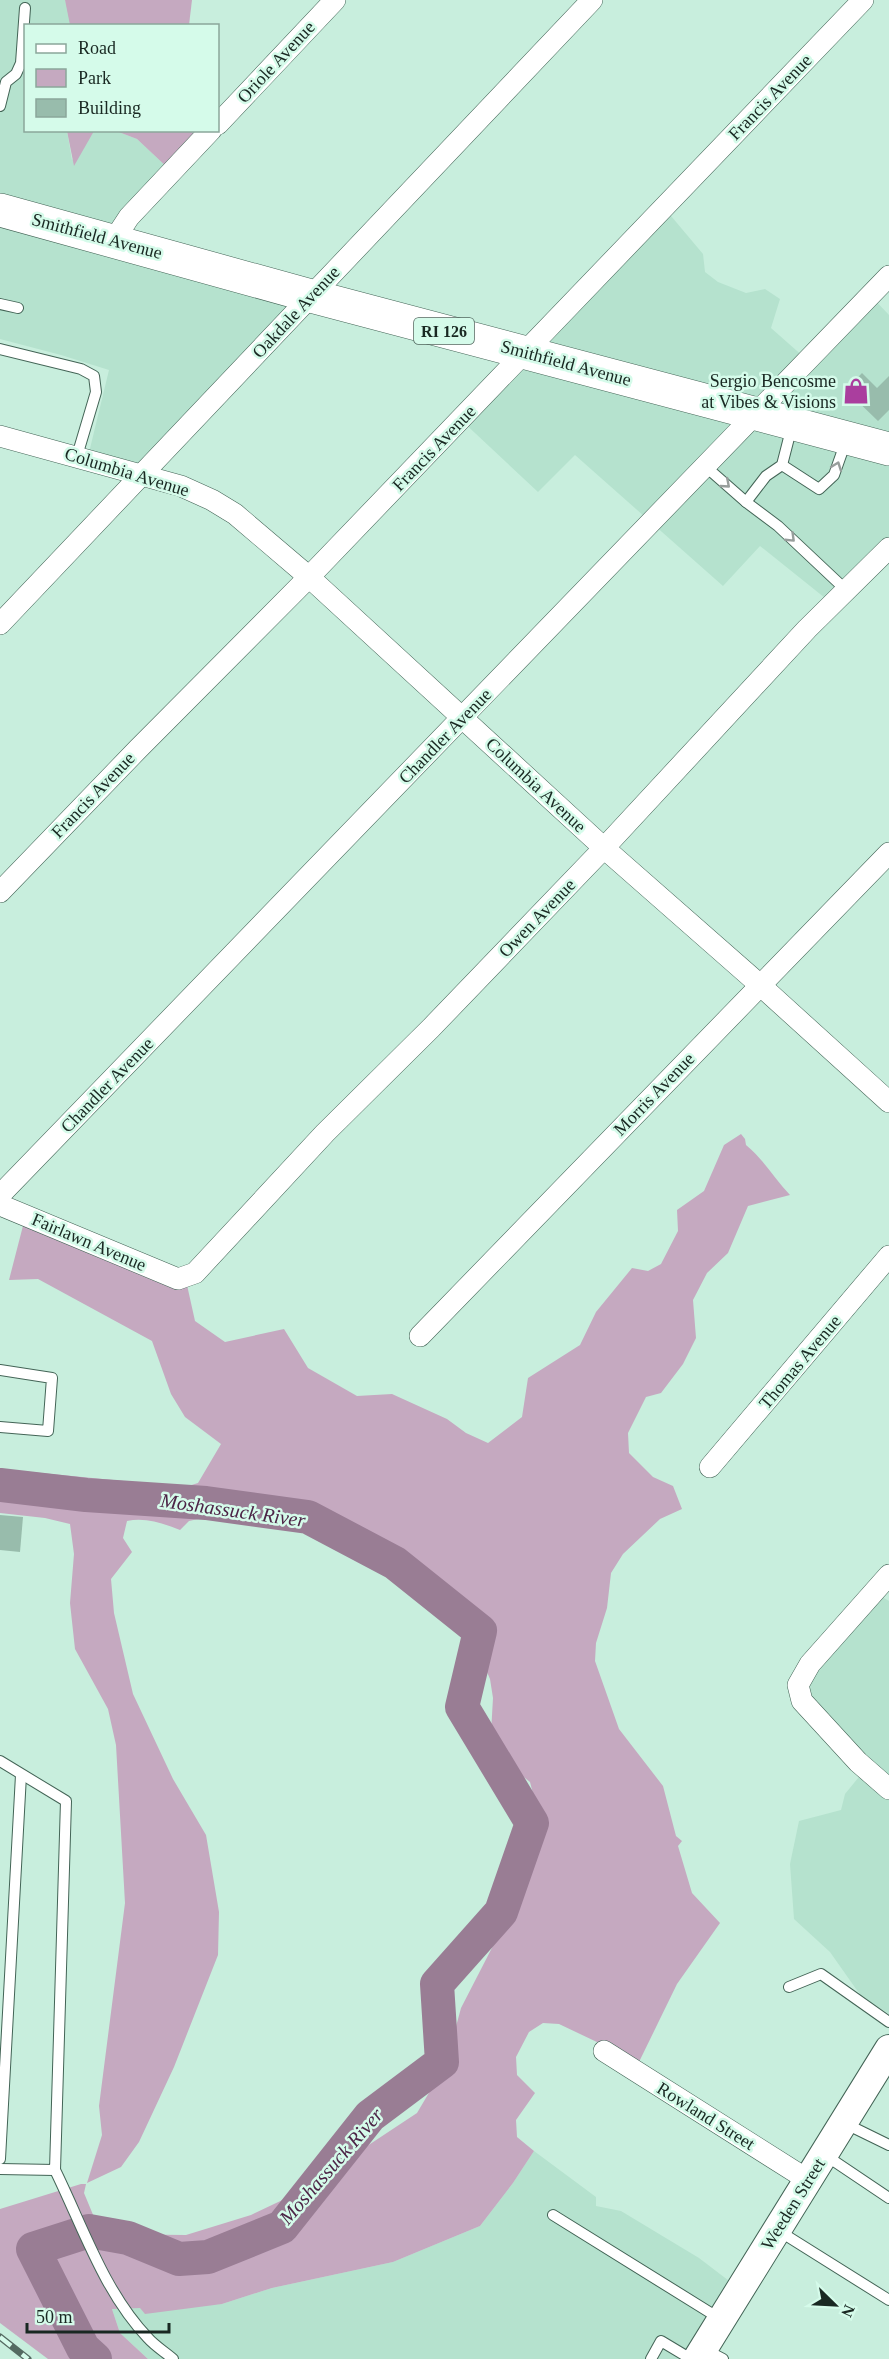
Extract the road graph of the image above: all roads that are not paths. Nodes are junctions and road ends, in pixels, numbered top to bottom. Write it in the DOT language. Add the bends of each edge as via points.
graph roads {
  1 [pos="335,0"];
  2 [pos="592,0"];
  3 [pos="863,0"];
  4 [pos="25,8"];
  5 [pos="0,106"];
  6 [pos="219,123"];
  7 [pos="210,132"];
  8 [pos="0,210"];
  9 [pos="114,240"];
  10 [pos="889,276"];
  11 [pos="311,296"];
  12 [pos="0,304"];
  13 [pos="18,308"];
  14 [pos="0,349"];
  15 [pos="525,352"];
  16 [pos="755,413"];
  17 [pos="792,423"];
  18 [pos="0,436"];
  19 [pos="847,438"];
  20 [pos="889,449"];
  21 [pos="77,456"];
  22 [pos="782,465"];
  23 [pos="705,466"];
  24 [pos="143,475"];
  25 [pos="746,502"];
  26 [pos="889,548"];
  27 [pos="309,578"];
  28 [pos="846,590"];
  29 [pos="0,624"];
  30 [pos="463,717"];
  31 [pos="604,848"];
  32 [pos="889,853"];
  33 [pos="0,892"];
  34 [pos="760,985"];
  35 [pos="889,1102"];
  36 [pos="1,1204"];
  37 [pos="889,1256"];
  38 [pos="178,1279"];
  39 [pos="420,1336"];
  40 [pos="0,1370"];
  41 [pos="0,1427"];
  42 [pos="711,1467"];
  43 [pos="889,1575"];
  44 [pos="0,1761"];
  45 [pos="21,1774"];
  46 [pos="889,1789"];
  47 [pos="789,1987"];
  48 [pos="889,2022"];
  49 [pos="889,2049"];
  50 [pos="604,2051"];
  51 [pos="844,2123"];
  52 [pos="889,2145"];
  53 [pos="825,2155"];
  54 [pos="0,2159"];
  55 [pos="0,2169"];
  56 [pos="55,2170"];
  57 [pos="808,2180"];
  58 [pos="889,2198"];
  59 [pos="552,2215"];
  60 [pos="777,2229"];
  61 [pos="889,2300"];
  62 [pos="722,2320"];
  63 [pos="704,2357"];
  64 [pos="173,2359"];
  65 [pos="651,2359"];
  1 -- 6 [label="street, Oriole Avenue"];
  2 -- 11 [label="street, Oakdale Avenue"];
  3 -- 15 [label="street, Francis Avenue"];
  4 -- 5 [label="lane" via="21,63 6,82"];
  7 -- 9 [label="street" via="129,218"];
  8 -- 9 [label="main road, Smithfield Avenue / RI 126"];
  9 -- 11 [label="main road, Smithfield Avenue / RI 126"];
  10 -- 16 [label="street, Chandler Avenue"];
  11 -- 15 [label="main road, Smithfield Avenue / RI 126"];
  11 -- 24 [label="street, Oakdale Avenue"];
  12 -- 13 [label="lane"];
  14 -- 21 [label="lane" via="81,369 94,376 96,392"];
  15 -- 16 [label="main road, Smithfield Avenue / RI 126"];
  15 -- 27 [label="street, Francis Avenue"];
  16 -- 17 [label="main road, Smithfield Avenue / RI 126"];
  16 -- 23 [label="street, Chandler Avenue"];
  17 -- 19 [label="main road, Smithfield Avenue / RI 126"];
  17 -- 22 [label="lane"];
  18 -- 21 [label="street, Columbia Avenue"];
  19 -- 20 [label="main road, Smithfield Avenue / RI 126"];
  22 -- 19 [label="lane, one-way" via="819,489 834,475"];
  21 -- 24 [label="street, Columbia Avenue"];
  22 -- 25 [label="lane" via="766,476"];
  23 -- 25 [label="lane, one-way"];
  23 -- 30 [label="street, Chandler Avenue"];
  24 -- 27 [label="street, Columbia Avenue" via="181,486 235,514"];
  24 -- 29 [label="street, Oakdale Avenue"];
  25 -- 28 [label="lane, one-way" via="778,526"];
  26 -- 28 [label="street, Owen Avenue"];
  27 -- 30 [label="street, Columbia Avenue"];
  27 -- 33 [label="street, Francis Avenue"];
  28 -- 31 [label="street, Owen Avenue"];
  30 -- 31 [label="street, Columbia Avenue"];
  30 -- 36 [label="street, Chandler Avenue"];
  31 -- 34 [label="street, Columbia Avenue"];
  31 -- 38 [label="street, Owen Avenue" via="195,1272"];
  32 -- 34 [label="street, Morris Avenue"];
  34 -- 35 [label="street, Columbia Avenue"];
  34 -- 39 [label="street, Morris Avenue"];
  36 -- 38 [label="street, Fairlawn Avenue"];
  37 -- 42 [label="street, Thomas Avenue"];
  40 -- 41 [label="lane" via="52,1378 48,1431"];
  43 -- 46 [label="street" via="810,1664 798,1684 802,1701 858,1762"];
  44 -- 45 [label="lane"];
  45 -- 54 [label="lane"];
  45 -- 56 [label="lane" via="66,1801"];
  47 -- 48 [label="lane" via="821,1974"];
  49 -- 51 [label="main road, Weeden Street"];
  50 -- 57 [label="street, Rowland Street"];
  51 -- 52 [label="lane"];
  51 -- 53 [label="main road, Weeden Street"];
  53 -- 57 [label="main road, Weeden Street"];
  53 -- 58 [label="lane"];
  55 -- 56 [label="lane"];
  56 -- 64 [label="lane" via="120,2302 148,2339"];
  57 -- 60 [label="main road, Weeden Street"];
  59 -- 62 [label="lane"];
  60 -- 61 [label="lane"];
  60 -- 62 [label="main road, Weeden Street"];
  62 -- 63 [label="main road, Weeden Street"];
  63 -- 65 [label="lane" via="662,2341"];
}
